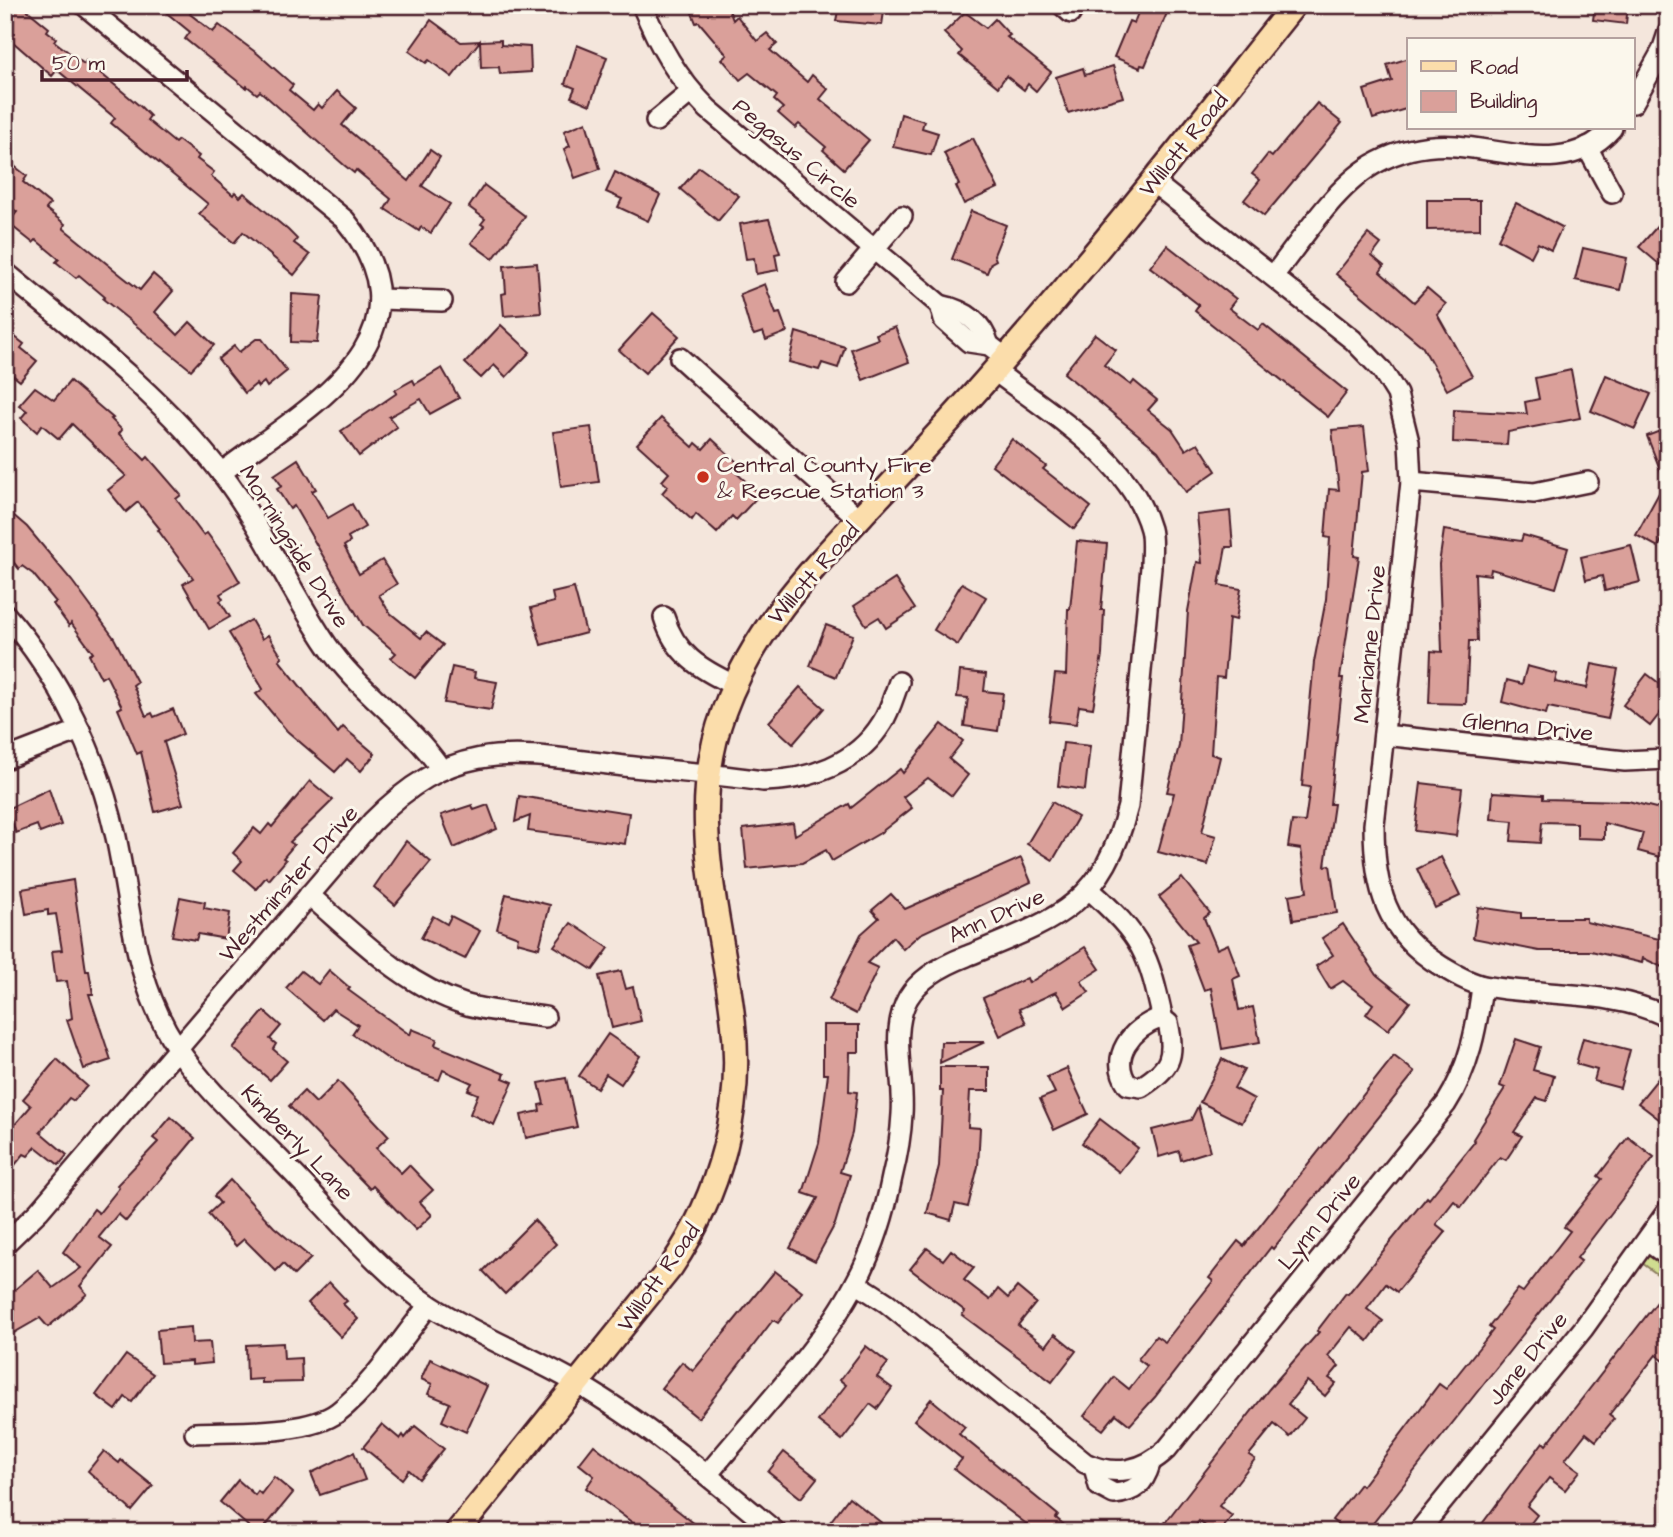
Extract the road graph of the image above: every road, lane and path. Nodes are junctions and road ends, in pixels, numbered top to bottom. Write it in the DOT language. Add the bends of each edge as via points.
graph roads {
  1 [pos="84,5"];
  2 [pos="642,5"];
  3 [pos="1294,5"];
  4 [pos="1668,33"];
  5 [pos="691,92"];
  6 [pos="1634,101"];
  7 [pos="656,121"];
  8 [pos="1609,130"];
  9 [pos="1587,147"];
  10 [pos="1153,182"];
  11 [pos="1612,193"];
  12 [pos="902,216"];
  13 [pos="874,250"];
  14 [pos="5,272"];
  15 [pos="1273,276"];
  16 [pos="846,282"];
  17 [pos="379,299"];
  18 [pos="442,301"];
  19 [pos="680,358"];
  20 [pos="996,358"];
  21 [pos="221,473"];
  22 [pos="1411,482"];
  23 [pos="1588,482"];
  24 [pos="859,519"];
  25 [pos="5,614"];
  26 [pos="664,617"];
  27 [pos="899,682"];
  28 [pos="734,685"];
  29 [pos="80,730"];
  30 [pos="1384,735"];
  31 [pos="5,759"];
  32 [pos="1668,759"];
  33 [pos="441,769"];
  34 [pos="707,773"];
  35 [pos="1090,890"];
  36 [pos="309,895"];
  37 [pos="1482,986"];
  38 [pos="545,1017"];
  39 [pos="1668,1017"];
  40 [pos="1163,1020"];
  41 [pos="178,1049"];
  42 [pos="1668,1210"];
  43 [pos="1647,1241"];
  44 [pos="5,1244"];
  45 [pos="1668,1256"];
  46 [pos="856,1283"];
  47 [pos="429,1305"];
  48 [pos="577,1383"];
  49 [pos="195,1433"];
  50 [pos="707,1475"];
  51 [pos="457,1532"];
  52 [pos="776,1532"];
  53 [pos="1418,1532"];
  1 -- 17 [label="street" via="345,220 368,256"];
  2 -- 5 [label="street, Pegasus Circle" via="666,58"];
  3 -- 10 [label="main road, Willott Road"];
  4 -- 6 [label="street"];
  5 -- 7 [label="street"];
  5 -- 13 [label="street, Pegasus Circle"];
  8 -- 9 [label="street"];
  9 -- 11 [label="street"];
  9 -- 15 [label="street" via="1572,154 1534,157 1456,146 1402,152 1363,171 1344,188"];
  10 -- 15 [label="street, Marianne Drive"];
  10 -- 20 [label="main road, Willott Road"];
  12 -- 13 [label="street"];
  13 -- 16 [label="street"];
  13 -- 20 [label="street, Pegasus Circle" via="940,306 944,320"];
  14 -- 21 [label="street, Morningside Drive" via="148,393"];
  15 -- 22 [label="street, Marianne Drive" via="1353,340 1382,370 1404,415"];
  17 -- 18 [label="street"];
  17 -- 21 [label="street" via="375,331 354,368"];
  19 -- 24 [label="street"];
  20 -- 24 [label="main road, Willott Road"];
  20 -- 35 [label="street, Ann Drive" via="1108,460 1130,485 1150,531 1151,567 1128,806 1120,838"];
  21 -- 33 [label="street, Morningside Drive" via="327,646 423,743"];
  22 -- 23 [label="street" via="1534,493"];
  22 -- 30 [label="street, Marianne Drive"];
  24 -- 28 [label="main road, Willott Road" via="786,598"];
  25 -- 29 [label="street, Kimberly Lane"];
  26 -- 28 [label="street" via="681,652 708,673"];
  27 -- 34 [label="street, Westminster Drive" via="882,723 860,748 836,765 792,780"];
  28 -- 34 [label="main road, Willott Road"];
  29 -- 31 [label="street"];
  29 -- 41 [label="street, Kimberly Lane" via="115,835 144,982"];
  30 -- 32 [label="street, Glenna Drive" via="1625,761"];
  30 -- 37 [label="street, Marianne Drive" via="1374,825 1378,888 1411,944 1457,976"];
  33 -- 34 [label="street, Westminster Drive" via="472,759 521,753"];
  33 -- 36 [label="street, Westminster Drive" via="398,795"];
  34 -- 48 [label="main road, Willott Road" via="708,862 736,1047 734,1104 725,1152 691,1238"];
  35 -- 40 [label="street" via="1127,924 1151,963"];
  35 -- 46 [label="street, Ann Drive" via="1038,927 949,963 908,998 900,1024 902,1113 892,1178 873,1245"];
  36 -- 38 [label="street" via="382,957 432,991 466,1005"];
  36 -- 41 [label="street, Westminster Drive"];
  37 -- 39 [label="street, Marianne Drive" via="1623,1001"];
  37 -- 46 [label="street, Lynn Drive" via="1469,1054 1446,1104 1176,1439 1150,1464 1117,1470 1094,1467"];
  41 -- 44 [label="street, Westminster Drive" via="39,1211"];
  41 -- 47 [label="street, Kimberly Lane" via="342,1223"];
  42 -- 43 [label="street, Jane Drive"];
  43 -- 45 [label="street"];
  43 -- 53 [label="street, Jane Drive" via="1583,1329"];
  46 -- 50 [label="street, Ann Drive" via="805,1355"];
  47 -- 48 [label="street, Kimberly Lane"];
  47 -- 49 [label="street" via="337,1413 289,1427"];
  48 -- 50 [label="street, Kimberly Lane"];
  48 -- 51 [label="main road, Willott Road"];
  50 -- 52 [label="street, Kimberly Lane"];
}
